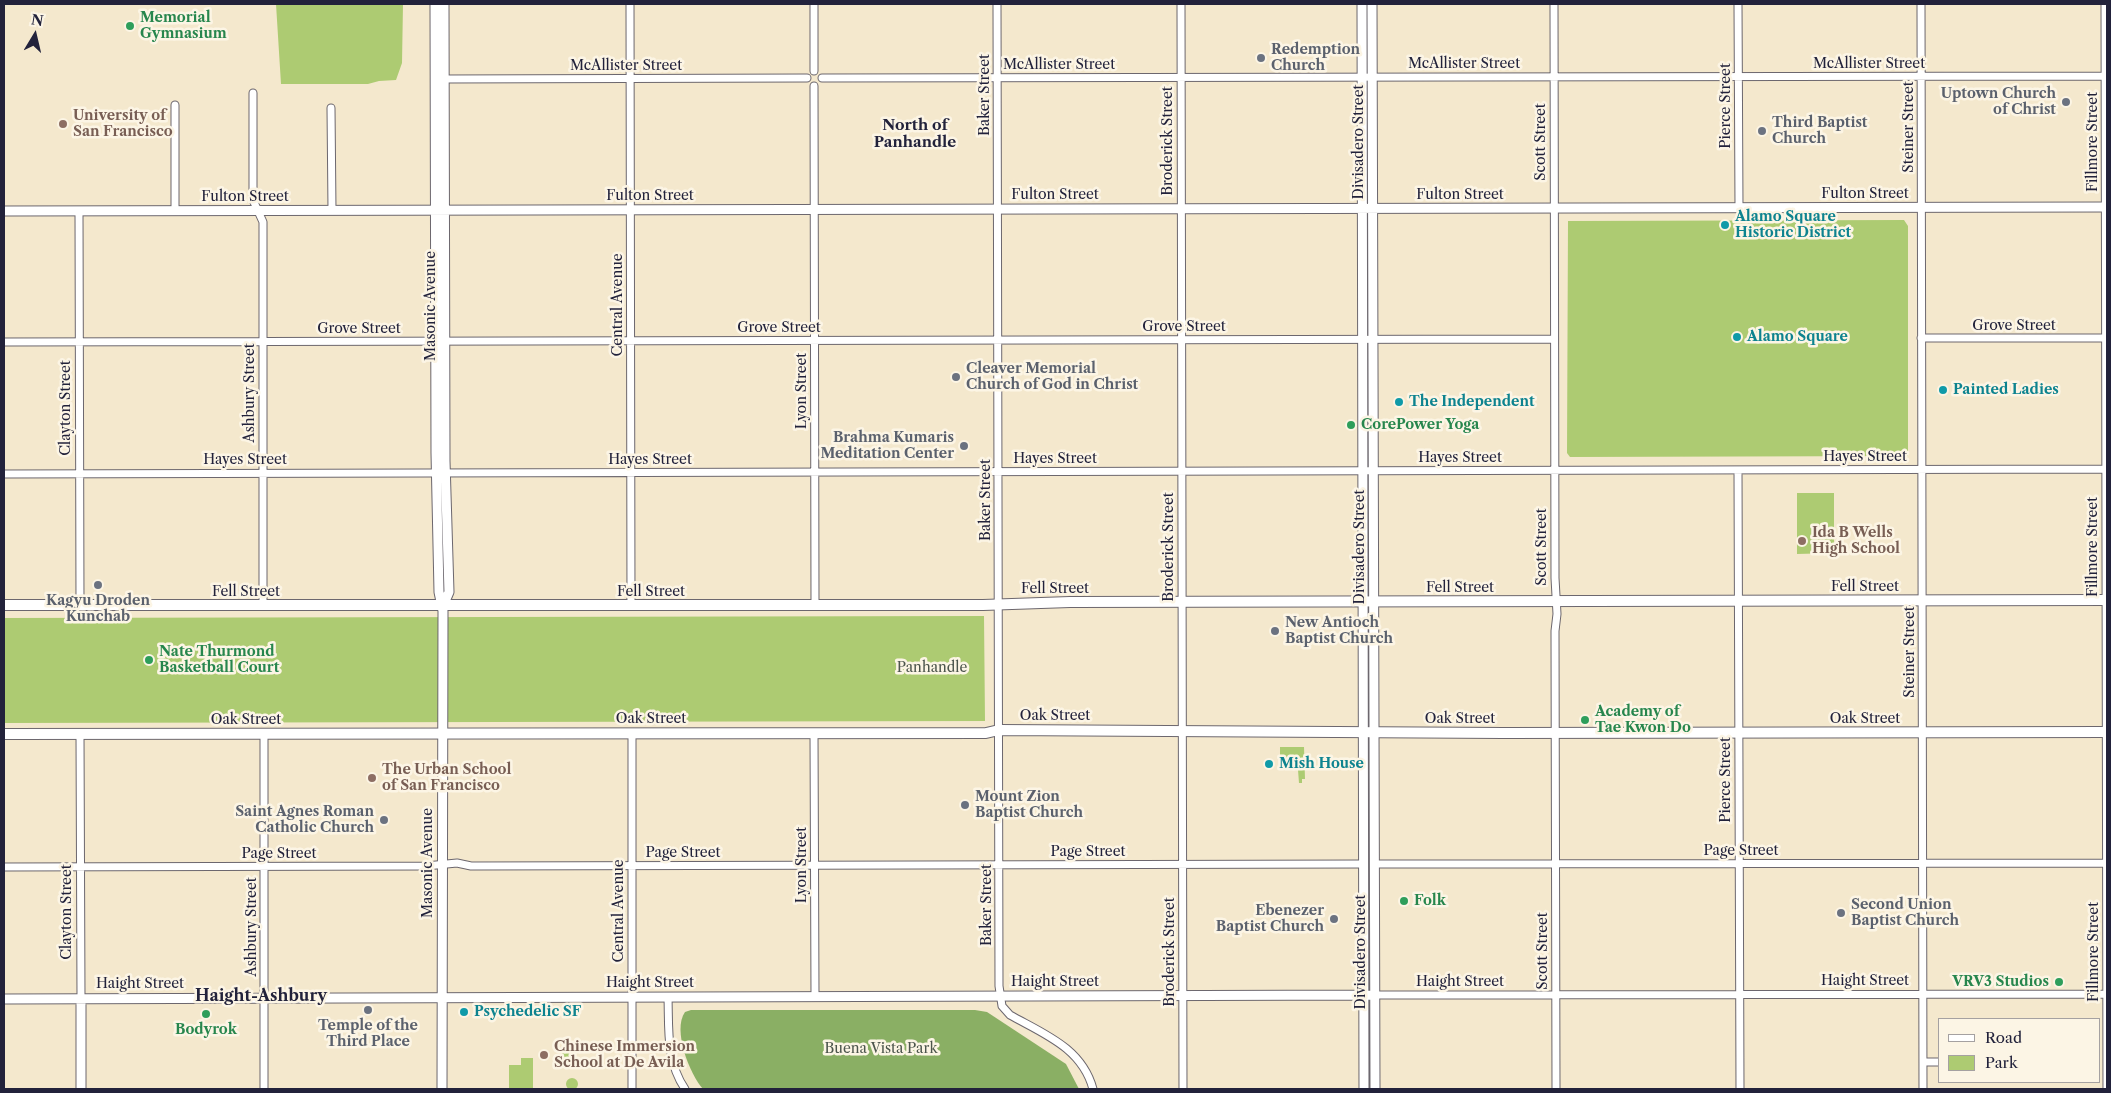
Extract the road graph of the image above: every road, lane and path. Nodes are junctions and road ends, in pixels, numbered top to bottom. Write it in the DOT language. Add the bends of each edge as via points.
graph roads {
  1 [pos="435,4"];
  2 [pos="444,4"];
  3 [pos="630,4"];
  4 [pos="814,4"];
  5 [pos="997,4"];
  6 [pos="1181,4"];
  7 [pos="1362,4"];
  8 [pos="1372,4"];
  9 [pos="1554,4"];
  10 [pos="1738,4"];
  11 [pos="1921,4"];
  12 [pos="2105,4"];
  13 [pos="814,71"];
  14 [pos="1554,76"];
  15 [pos="1738,76"];
  16 [pos="1921,76"];
  17 [pos="2106,76"];
  18 [pos="1181,77"];
  19 [pos="1362,77"];
  20 [pos="1372,77"];
  21 [pos="807,78"];
  22 [pos="822,78"];
  23 [pos="997,78"];
  24 [pos="444,79"];
  25 [pos="630,79"];
  26 [pos="814,86"];
  27 [pos="253,93"];
  28 [pos="175,105"];
  29 [pos="331,108"];
  30 [pos="1921,207"];
  31 [pos="2106,207"];
  32 [pos="1362,208"];
  33 [pos="1373,208"];
  34 [pos="1554,208"];
  35 [pos="1739,208"];
  36 [pos="997,209"];
  37 [pos="1181,209"];
  38 [pos="332,210"];
  39 [pos="440,210"];
  40 [pos="630,210"];
  41 [pos="814,210"];
  42 [pos="79,211"];
  43 [pos="175,211"];
  44 [pos="258,211"];
  45 [pos="4,212"];
  46 [pos="1922,338"];
  47 [pos="2106,338"];
  48 [pos="1363,339"];
  49 [pos="1554,339"];
  50 [pos="814,340"];
  51 [pos="998,340"];
  52 [pos="1182,340"];
  53 [pos="1373,340"];
  54 [pos="440,341"];
  55 [pos="630,341"];
  56 [pos="4,342"];
  57 [pos="79,342"];
  58 [pos="263,342"];
  59 [pos="2106,469"];
  60 [pos="1554,470"];
  61 [pos="1738,470"];
  62 [pos="1922,470"];
  63 [pos="998,471"];
  64 [pos="1182,471"];
  65 [pos="1363,471"];
  66 [pos="1373,471"];
  67 [pos="441,472"];
  68 [pos="631,472"];
  69 [pos="815,472"];
  70 [pos="80,473"];
  71 [pos="263,473"];
  72 [pos="4,474"];
  73 [pos="2107,600"];
  74 [pos="1738,601"];
  75 [pos="1922,601"];
  76 [pos="1182,602"];
  77 [pos="1368,602"];
  78 [pos="1555,602"];
  79 [pos="999,604"];
  80 [pos="4,605"];
  81 [pos="80,605"];
  82 [pos="263,606"];
  83 [pos="631,606"];
  84 [pos="815,606"];
  85 [pos="443,607"];
  86 [pos="999,730"];
  87 [pos="1183,730"];
  88 [pos="1369,732"];
  89 [pos="1922,732"];
  90 [pos="2107,732"];
  91 [pos="441,733"];
  92 [pos="632,733"];
  93 [pos="814,733"];
  94 [pos="1555,733"];
  95 [pos="1739,733"];
  96 [pos="4,734"];
  97 [pos="80,734"];
  98 [pos="264,734"];
  99 [pos="1922,863"];
  100 [pos="2107,863"];
  101 [pos="1364,864"];
  102 [pos="1374,864"];
  103 [pos="1555,864"];
  104 [pos="1739,864"];
  105 [pos="815,865"];
  106 [pos="999,865"];
  107 [pos="1182,865"];
  108 [pos="264,866"];
  109 [pos="442,866"];
  110 [pos="632,866"];
  111 [pos="4,867"];
  112 [pos="80,867"];
  113 [pos="1923,994"];
  114 [pos="2107,994"];
  115 [pos="1556,995"];
  116 [pos="1739,995"];
  117 [pos="1001,996"];
  118 [pos="1183,996"];
  119 [pos="1364,996"];
  120 [pos="1374,996"];
  121 [pos="632,997"];
  122 [pos="668,997"];
  123 [pos="815,997"];
  124 [pos="81,998"];
  125 [pos="264,998"];
  126 [pos="442,998"];
  127 [pos="4,999"];
  128 [pos="2107,1061"];
  129 [pos="1923,1062"];
  130 [pos="1938,1062"];
  131 [pos="81,1089"];
  132 [pos="264,1089"];
  133 [pos="442,1089"];
  134 [pos="632,1089"];
  135 [pos="684,1089"];
  136 [pos="1093,1089"];
  137 [pos="1183,1089"];
  138 [pos="1364,1089"];
  139 [pos="1375,1089"];
  140 [pos="1556,1089"];
  141 [pos="1740,1089"];
  142 [pos="1923,1089"];
  143 [pos="2107,1089"];
  1 -- 39 [label="street, Masonic Avenue"];
  2 -- 24 [label="street, Masonic Avenue"];
  3 -- 25 [label="street, Central Avenue"];
  4 -- 13 [label="street"];
  5 -- 23 [label="street, Baker Street"];
  6 -- 18 [label="street, Broderick Street"];
  7 -- 19 [label="street, Divisadero Street"];
  8 -- 20 [label="street, Divisadero Street"];
  9 -- 14 [label="street, Scott Street"];
  10 -- 15 [label="street, Pierce Street"];
  11 -- 16 [label="street, Steiner Street"];
  12 -- 17 [label="street, Fillmore Street"];
  13 -- 21 [label="street"];
  13 -- 22 [label="street"];
  14 -- 15 [label="street, McAllister Street"];
  14 -- 20 [label="street, McAllister Street"];
  14 -- 34 [label="street, Scott Street"];
  15 -- 16 [label="street, McAllister Street"];
  15 -- 35 [label="street, Pierce Street"];
  16 -- 17 [label="street, McAllister Street"];
  16 -- 30 [label="street, Steiner Street"];
  17 -- 31 [label="street, Fillmore Street"];
  18 -- 19 [label="street, McAllister Street"];
  18 -- 23 [label="street, McAllister Street"];
  18 -- 37 [label="street, Broderick Street"];
  19 -- 20 [label="street, McAllister Street"];
  19 -- 32 [label="street, Divisadero Street"];
  20 -- 33 [label="street, Divisadero Street"];
  21 -- 25 [label="street, McAllister Street"];
  21 -- 26 [label="street"];
  22 -- 23 [label="street, McAllister Street"];
  22 -- 26 [label="street" via="820,84"];
  23 -- 36 [label="street, Baker Street"];
  24 -- 25 [label="street, McAllister Street"];
  24 -- 39 [label="street, Masonic Avenue"];
  25 -- 40 [label="street, Central Avenue"];
  26 -- 41 [label="street, Lyon Street"];
  27 -- 44 [label="street, Ashbury Street" via="253,200"];
  28 -- 43 [label="street"];
  29 -- 38 [label="street"];
  30 -- 31 [label="street, Fulton Street"];
  30 -- 35 [label="street, Fulton Street"];
  30 -- 46 [label="street, Steiner Street"];
  31 -- 47 [label="street, Fillmore Street"];
  32 -- 33 [label="street, Fulton Street"];
  32 -- 37 [label="street, Fulton Street"];
  32 -- 48 [label="street, Divisadero Street"];
  33 -- 34 [label="street, Fulton Street"];
  33 -- 53 [label="street, Divisadero Street"];
  34 -- 35 [label="street, Fulton Street"];
  34 -- 49 [label="street, Scott Street"];
  36 -- 37 [label="street, Fulton Street"];
  36 -- 41 [label="street, Fulton Street"];
  36 -- 51 [label="street, Baker Street"];
  37 -- 52 [label="street, Broderick Street"];
  38 -- 39 [label="street, Fulton Street"];
  38 -- 44 [label="street, Fulton Street"];
  39 -- 40 [label="street, Fulton Street"];
  39 -- 54 [label="street, Masonic Avenue"];
  40 -- 41 [label="street, Fulton Street"];
  40 -- 55 [label="street, Central Avenue"];
  41 -- 50 [label="street, Lyon Street"];
  42 -- 43 [label="street, Fulton Street"];
  42 -- 45 [label="street, Fulton Street"];
  42 -- 57 [label="street, Clayton Street"];
  43 -- 44 [label="street, Fulton Street"];
  44 -- 58 [label="street, Ashbury Street" via="263,222"];
  46 -- 47 [label="street, Grove Street"];
  46 -- 62 [label="street, Steiner Street"];
  47 -- 59 [label="street, Fillmore Street"];
  48 -- 52 [label="street, Grove Street"];
  48 -- 53 [label="street, Grove Street"];
  48 -- 65 [label="street, Divisadero Street"];
  49 -- 53 [label="street, Grove Street"];
  49 -- 60 [label="street, Scott Street"];
  50 -- 51 [label="street, Grove Street"];
  50 -- 55 [label="street, Grove Street"];
  50 -- 69 [label="street, Lyon Street"];
  51 -- 52 [label="street, Grove Street"];
  51 -- 63 [label="street, Baker Street"];
  52 -- 64 [label="street, Broderick Street"];
  53 -- 66 [label="street, Divisadero Street"];
  54 -- 55 [label="street, Grove Street"];
  54 -- 58 [label="street, Grove Street"];
  54 -- 67 [label="street, Masonic Avenue"];
  55 -- 68 [label="street, Central Avenue"];
  56 -- 57 [label="street, Grove Street"];
  57 -- 58 [label="street, Grove Street"];
  57 -- 70 [label="street, Clayton Street"];
  58 -- 71 [label="street, Ashbury Street"];
  59 -- 62 [label="street, Hayes Street"];
  59 -- 73 [label="street, Fillmore Street"];
  60 -- 61 [label="street, Hayes Street"];
  60 -- 66 [label="street, Hayes Street"];
  60 -- 78 [label="street, Scott Street"];
  61 -- 62 [label="street, Hayes Street"];
  61 -- 74 [label="street, Pierce Street"];
  62 -- 75 [label="street, Steiner Street"];
  63 -- 64 [label="street, Hayes Street"];
  63 -- 69 [label="street, Hayes Street"];
  63 -- 79 [label="street, Baker Street"];
  64 -- 65 [label="street, Hayes Street"];
  64 -- 76 [label="street, Broderick Street"];
  65 -- 66 [label="street, Hayes Street"];
  65 -- 77 [label="street, Divisadero Street"];
  66 -- 77 [label="street, Divisadero Street"];
  67 -- 68 [label="street, Hayes Street"];
  67 -- 71 [label="street, Hayes Street"];
  67 -- 85 [label="street, Masonic Avenue" via="438,592"];
  68 -- 69 [label="street, Hayes Street"];
  68 -- 83 [label="street, Central Avenue"];
  69 -- 84 [label="street, Lyon Street"];
  70 -- 71 [label="street, Hayes Street"];
  70 -- 72 [label="street, Hayes Street"];
  70 -- 81 [label="street, Clayton Street"];
  71 -- 82 [label="street, Ashbury Street"];
  73 -- 75 [label="main road, Fell Street"];
  73 -- 90 [label="street, Fillmore Street"];
  74 -- 75 [label="main road, Fell Street"];
  74 -- 78 [label="main road, Fell Street"];
  74 -- 95 [label="street, Pierce Street"];
  75 -- 89 [label="street, Steiner Street"];
  76 -- 77 [label="main road, Fell Street"];
  76 -- 79 [label="main road, Fell Street"];
  76 -- 87 [label="street, Broderick Street"];
  77 -- 78 [label="main road, Fell Street"];
  77 -- 88 [label="street, Divisadero Street"];
  78 -- 94 [label="street, Scott Street"];
  79 -- 84 [label="main road, Fell Street"];
  79 -- 86 [label="street, Baker Street"];
  80 -- 81 [label="main road, Fell Street"];
  81 -- 82 [label="main road, Fell Street"];
  82 -- 85 [label="main road, Fell Street"];
  83 -- 84 [label="main road, Fell Street"];
  83 -- 85 [label="main road, Fell Street"];
  85 -- 91 [label="street, Masonic Avenue"];
  86 -- 87 [label="main road, Oak Street"];
  86 -- 93 [label="main road, Oak Street" via="986,733"];
  86 -- 106 [label="street, Baker Street"];
  87 -- 88 [label="main road, Oak Street"];
  87 -- 107 [label="street, Broderick Street"];
  88 -- 94 [label="main road, Oak Street"];
  88 -- 101 [label="street, Divisadero Street"];
  88 -- 102 [label="street, Divisadero Street"];
  89 -- 90 [label="main road, Oak Street"];
  89 -- 95 [label="main road, Oak Street"];
  89 -- 99 [label="street, Steiner Street"];
  90 -- 100 [label="street, Fillmore Street"];
  91 -- 92 [label="main road, Oak Street"];
  91 -- 98 [label="main road, Oak Street"];
  91 -- 109 [label="street, Masonic Avenue"];
  92 -- 93 [label="main road, Oak Street"];
  92 -- 110 [label="street, Central Avenue"];
  93 -- 105 [label="street, Lyon Street"];
  94 -- 95 [label="main road, Oak Street"];
  94 -- 103 [label="street, Scott Street"];
  95 -- 104 [label="street, Pierce Street"];
  96 -- 97 [label="main road, Oak Street"];
  97 -- 98 [label="main road, Oak Street"];
  97 -- 112 [label="street, Clayton Street"];
  98 -- 108 [label="street, Ashbury Street"];
  99 -- 100 [label="street, Page Street"];
  99 -- 104 [label="street, Page Street"];
  99 -- 113 [label="street, Steiner Street"];
  100 -- 114 [label="street, Fillmore Street"];
  101 -- 107 [label="street, Page Street"];
  101 -- 119 [label="street, Divisadero Street"];
  102 -- 103 [label="street, Page Street"];
  102 -- 120 [label="street, Divisadero Street"];
  103 -- 104 [label="street, Page Street"];
  103 -- 115 [label="street, Scott Street"];
  104 -- 116 [label="street, Pierce Street"];
  105 -- 106 [label="street, Page Street"];
  105 -- 110 [label="street, Page Street"];
  105 -- 123 [label="street, Lyon Street"];
  106 -- 107 [label="street, Page Street"];
  106 -- 117 [label="street, Baker Street"];
  107 -- 118 [label="street, Broderick Street"];
  108 -- 109 [label="street, Page Street"];
  108 -- 112 [label="street, Page Street"];
  108 -- 125 [label="street, Ashbury Street"];
  109 -- 110 [label="street, Page Street" via="457,863 471,866"];
  109 -- 126 [label="street, Masonic Avenue"];
  110 -- 121 [label="street, Central Avenue"];
  111 -- 112 [label="street, Page Street"];
  112 -- 124 [label="street, Clayton Street"];
  113 -- 114 [label="street, Haight Street"];
  113 -- 116 [label="street, Haight Street"];
  113 -- 129 [label="street, Steiner Street"];
  114 -- 128 [label="street, Fillmore Street"];
  115 -- 116 [label="street, Haight Street"];
  115 -- 120 [label="street, Haight Street"];
  115 -- 140 [label="street, Scott Street"];
  116 -- 141 [label="street, Pierce Street"];
  117 -- 118 [label="street, Haight Street"];
  117 -- 123 [label="street, Haight Street"];
  117 -- 136 [label="street" via="1002,1006 1010,1015 1075,1055 1090,1077"];
  118 -- 119 [label="street, Haight Street"];
  118 -- 137 [label="street, Broderick Street"];
  119 -- 120 [label="street, Haight Street"];
  119 -- 138 [label="street, Divisadero Street"];
  120 -- 139 [label="street, Divisadero Street"];
  121 -- 122 [label="street, Haight Street"];
  121 -- 126 [label="street, Haight Street"];
  121 -- 134 [label="street, Central Avenue"];
  122 -- 123 [label="street, Haight Street"];
  122 -- 135 [label="street" via="669,1050 675,1073"];
  124 -- 125 [label="street, Haight Street"];
  124 -- 127 [label="street, Haight Street"];
  124 -- 131 [label="street, Clayton Street"];
  125 -- 126 [label="street, Haight Street"];
  125 -- 132 [label="street, Ashbury Street"];
  126 -- 133 [label="street, Masonic Avenue"];
  128 -- 143 [label="street, Fillmore Street"];
  129 -- 130 [label="street"];
  129 -- 142 [label="street, Steiner Street"];
}
